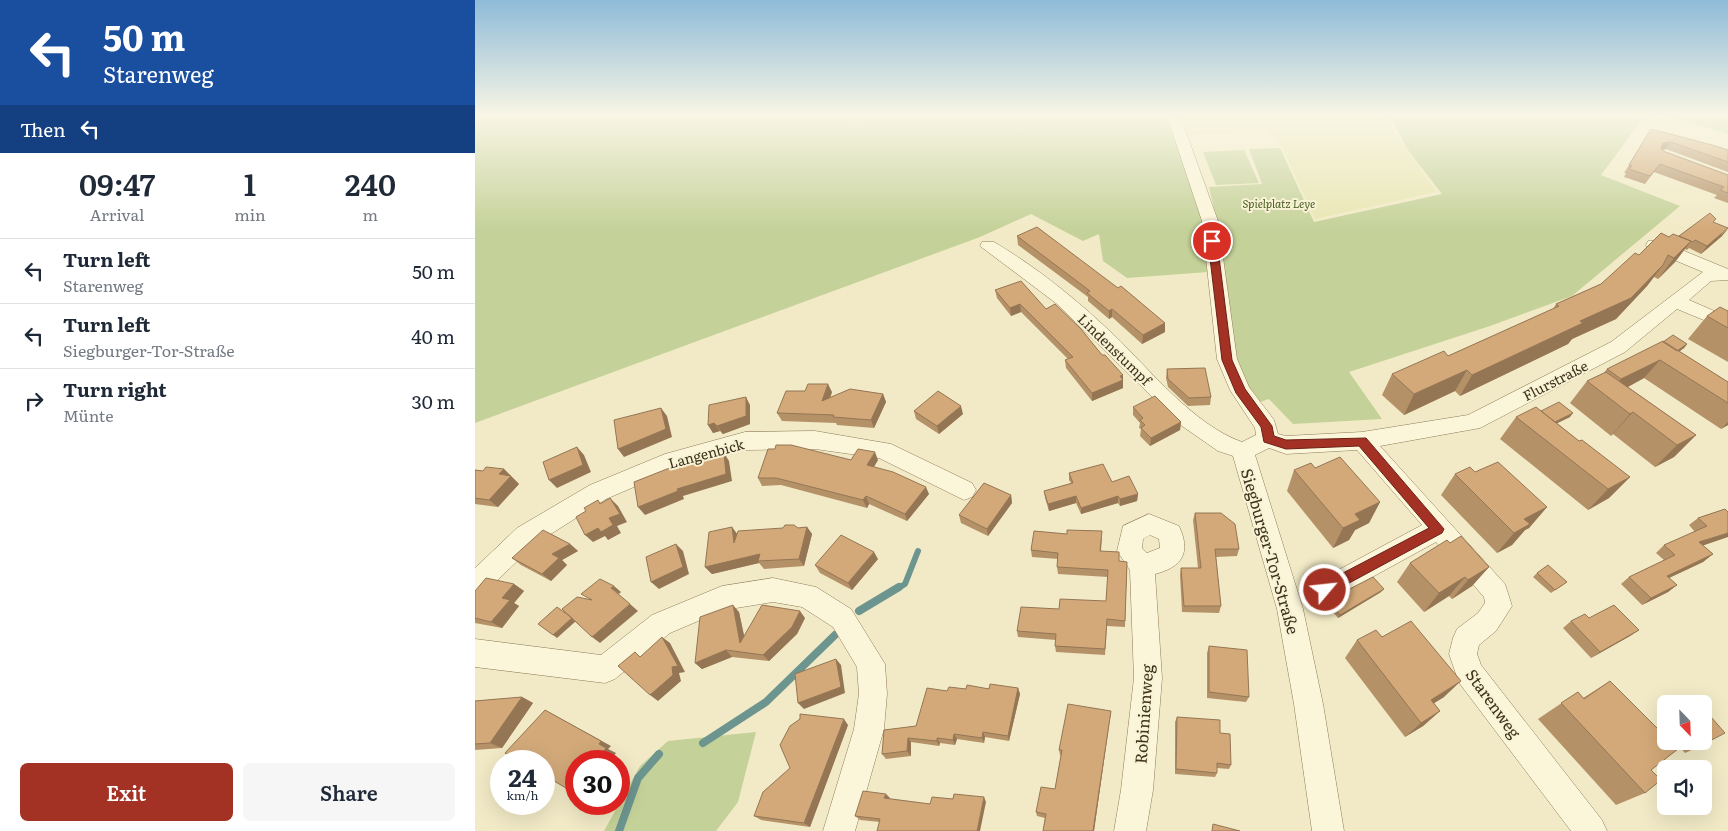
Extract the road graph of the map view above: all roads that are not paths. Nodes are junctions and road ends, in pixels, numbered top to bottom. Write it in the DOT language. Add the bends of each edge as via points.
graph roads {
  1 [pos="1187,154"];
  2 [pos="1654,244"];
  3 [pos="987,246"];
  4 [pos="1727,275"];
  5 [pos="1675,301"];
  6 [pos="1728,324"];
  7 [pos="1268,439"];
  8 [pos="1362,441"];
  9 [pos="1243,451"];
  10 [pos="965,490"];
  11 [pos="1438,529"];
  12 [pos="1142,566"];
  13 [pos="475,585"];
  14 [pos="1325,590"];
  15 [pos="475,653"];
  16 [pos="839,831"];
  17 [pos="1130,831"];
  18 [pos="1328,831"];
  19 [pos="1591,831"];
  1 -- 7 [label="street" via="1208,212 1227,360 1240,390 1266,426"];
  2 -- 4 [label="street, Flurstraße"];
  3 -- 9 [label="street, Lindenstumpf" via="1022,266 1062,299 1202,430 1229,448"];
  4 -- 5 [label="street, Flurstraße" via="1707,276"];
  5 -- 6 [label="street"];
  5 -- 8 [label="street, Flurstraße" via="1618,347 1472,422"];
  7 -- 8 [label="street" via="1286,445"];
  7 -- 9 [label="street, Siegburger-Tor-Straße"];
  8 -- 11 [label="street, Starenweg"];
  9 -- 18 [label="street, Siegburger-Tor-Straße" via="1250,485 1281,576 1303,668"];
  10 -- 13 [label="street, Langenbick" via="883,450 815,440 745,441 673,460 598,492 526,536"];
  11 -- 14 [label="street"];
  11 -- 19 [label="street, Starenweg" via="1495,592 1499,606 1487,622 1467,638 1463,654 1470,674"];
  12 -- 17 [label="street, Robinienweg" via="1148,678"];
  15 -- 16 [label="street" via="605,669 661,624 722,598 773,590 807,596 842,618 871,664 873,694 869,729"];
}
